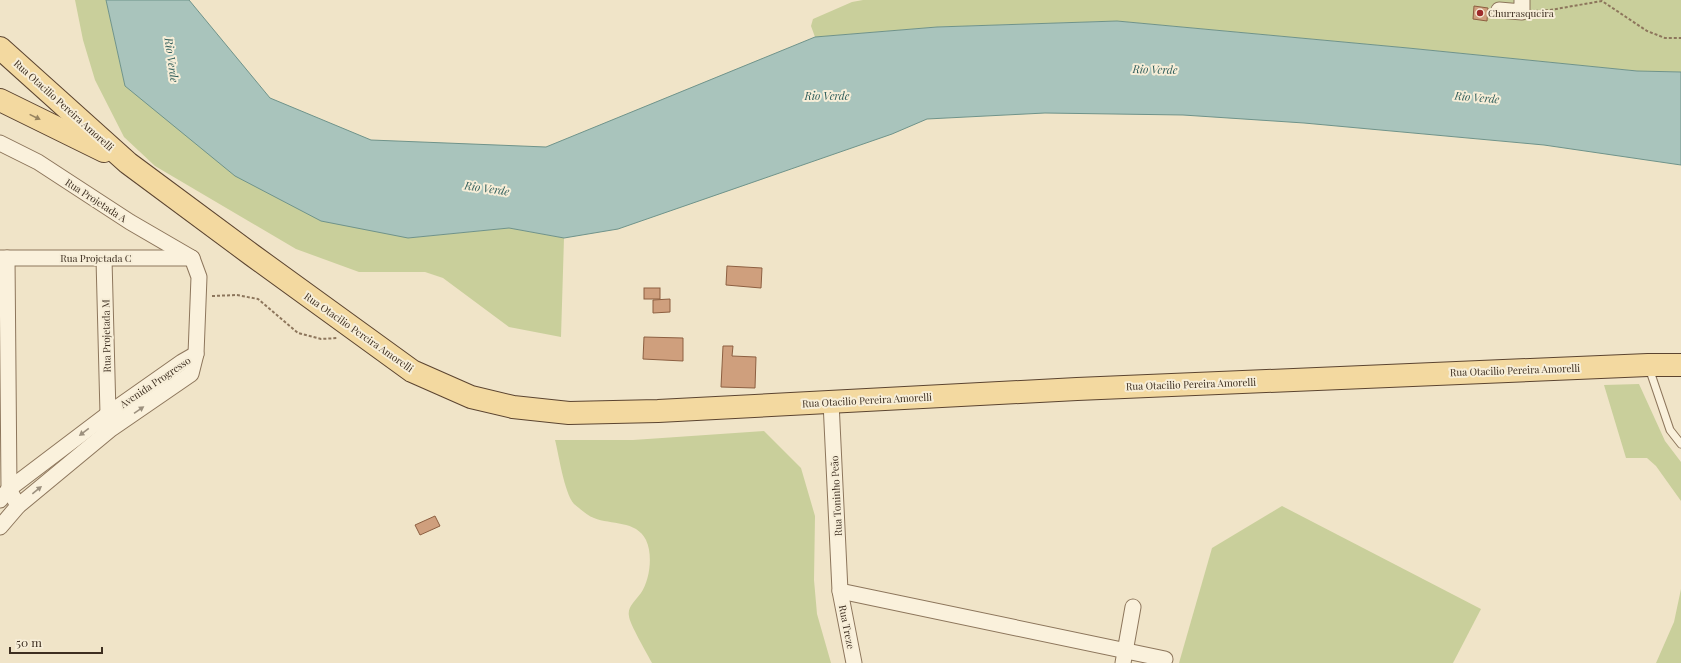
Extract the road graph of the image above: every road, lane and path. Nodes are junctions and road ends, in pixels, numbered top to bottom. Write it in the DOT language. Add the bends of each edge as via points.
graph roads {
  1 [pos="1522,6"];
  2 [pos="1499,10"];
  3 [pos="1681,38"];
  4 [pos="0,48"];
  5 [pos="0,100"];
  6 [pos="0,143"];
  7 [pos="128,163"];
  8 [pos="4,258"];
  9 [pos="192,258"];
  10 [pos="104,259"];
  11 [pos="199,297"];
  12 [pos="366,338"];
  13 [pos="196,354"];
  14 [pos="1648,365"];
  15 [pos="1681,365"];
  16 [pos="831,402"];
  17 [pos="108,414"];
  18 [pos="111,429"];
  19 [pos="1681,444"];
  20 [pos="5,495"];
  21 [pos="18,506"];
  22 [pos="0,527"];
  23 [pos="840,591"];
  24 [pos="1134,607"];
  25 [pos="1124,657"];
  26 [pos="1165,659"];
  27 [pos="854,663"];
  1 -- 2 [label="street"];
  1 -- 3 [label="path" via="1550,10 1602,1 1647,32 1665,38"];
  4 -- 7 [label="main road, Rua Otacilio Pereira Amorelli"];
  5 -- 7 [label="main road, Rua Otacilio Pereira Amorelli, one-way"];
  6 -- 9 [label="street, Rua Projetada A" via="38,162 130,222"];
  7 -- 12 [label="main road, Rua Otacilio Pereira Amorelli"];
  8 -- 10 [label="street, Rua Projetada C"];
  8 -- 20 [label="street"];
  9 -- 10 [label="street, Rua Projetada C"];
  9 -- 11 [label="street" via="199,277"];
  10 -- 17 [label="street, Rua Projetada M"];
  11 -- 12 [label="path" via="238,295 258,299 298,333 321,339"];
  11 -- 13 [label="street"];
  12 -- 16 [label="main road, Rua Otacilio Pereira Amorelli" via="412,371 471,397 513,406 576,412 658,411"];
  13 -- 17 [label="street, Avenida Progresso"];
  18 -- 13 [label="street, Avenida Progresso, one-way" via="191,374"];
  14 -- 15 [label="main road, Rua Otacilio Pereira Amorelli"];
  14 -- 16 [label="main road, Rua Otacilio Pereira Amorelli" via="1085,388"];
  14 -- 19 [label="lane" via="1670,430"];
  16 -- 23 [label="street, Rua Toninho Peão"];
  17 -- 18 [label="street, Rua Projetada M"];
  17 -- 20 [label="street, Avenida Progresso, one-way"];
  21 -- 18 [label="street, Avenida Progresso, one-way"];
  20 -- 21 [label="street"];
  21 -- 22 [label="street, Avenida Progresso"];
  23 -- 25 [label="street"];
  23 -- 27 [label="street, Rua Treze"];
  24 -- 25 [label="street"];
  25 -- 26 [label="street"];
}
